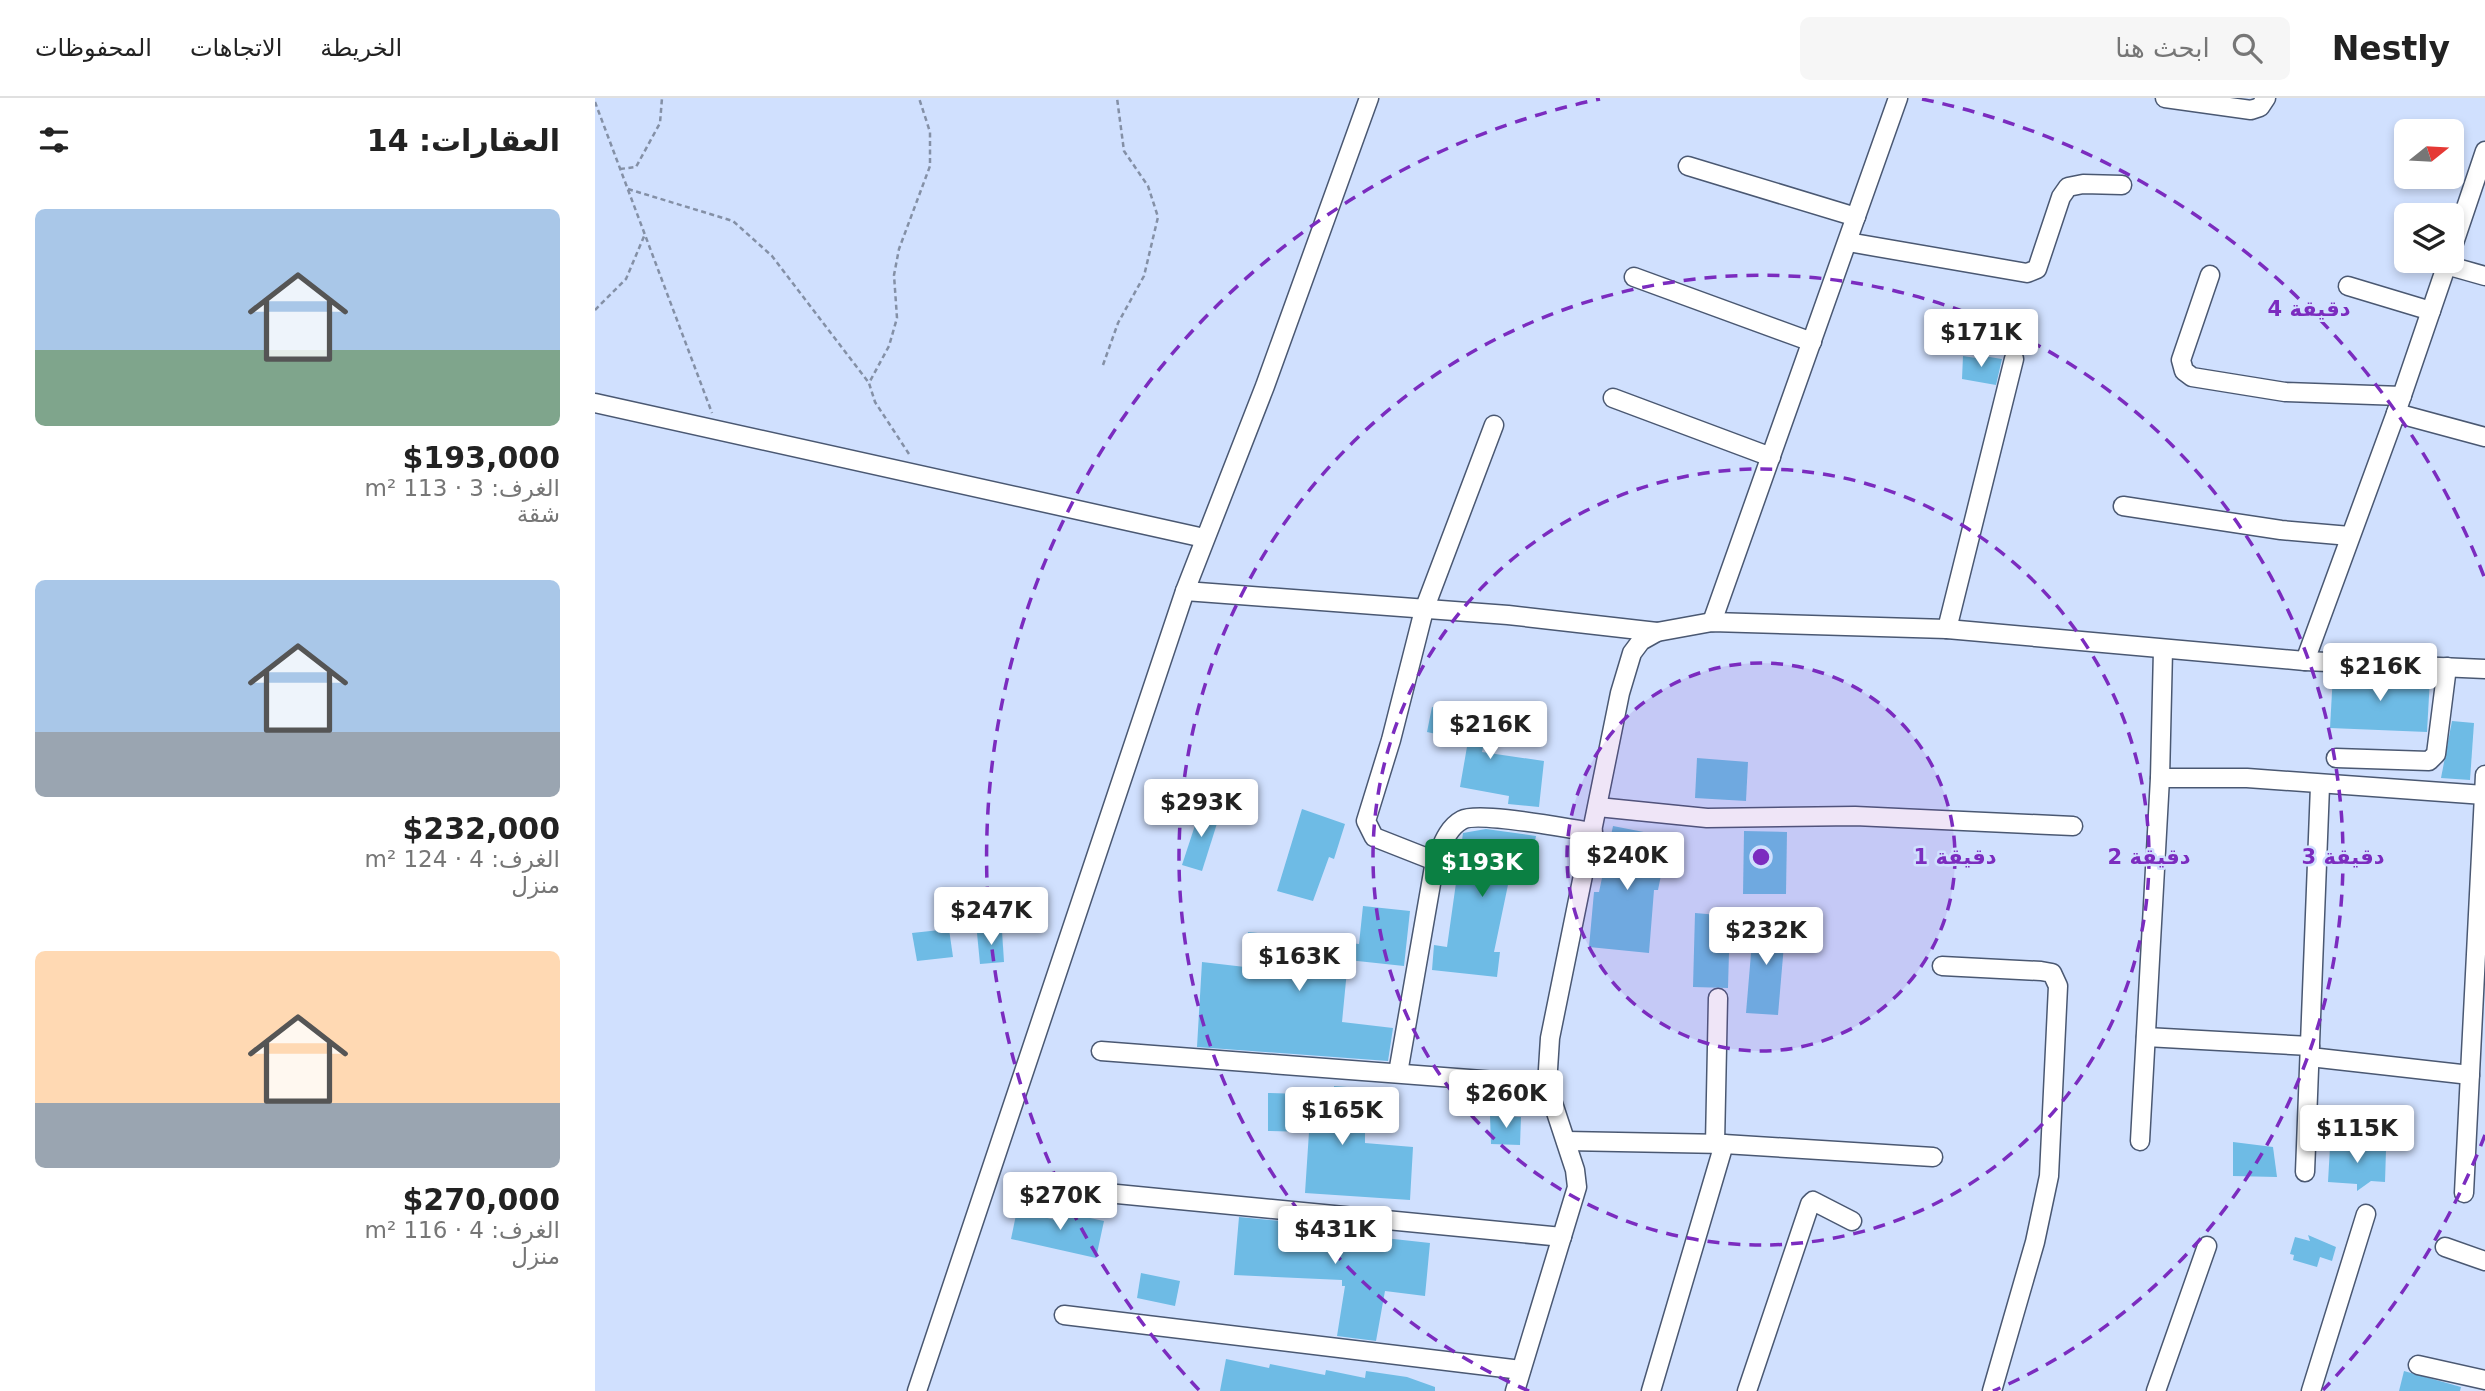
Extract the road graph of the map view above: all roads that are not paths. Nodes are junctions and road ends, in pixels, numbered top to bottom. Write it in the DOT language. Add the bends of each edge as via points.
graph roads {
  1 [pos="1369,98"];
  2 [pos="2165,98"];
  3 [pos="2266,98"];
  4 [pos="1895,99"];
  5 [pos="2485,151"];
  6 [pos="1688,166"];
  7 [pos="2122,185"];
  8 [pos="2464,213"];
  9 [pos="1856,217"];
  10 [pos="1848,242"];
  11 [pos="2464,266"];
  12 [pos="2444,273"];
  13 [pos="2210,275"];
  14 [pos="1634,276"];
  15 [pos="2485,276"];
  16 [pos="2348,286"];
  17 [pos="2431,311"];
  18 [pos="1812,342"];
  19 [pos="2014,359"];
  20 [pos="1613,398"];
  21 [pos="595,403"];
  22 [pos="2399,405"];
  23 [pos="1494,425"];
  24 [pos="2485,437"];
  25 [pos="1771,457"];
  26 [pos="2123,506"];
  27 [pos="2350,536"];
  28 [pos="1204,538"];
  29 [pos="1185,592"];
  30 [pos="1424,610"];
  31 [pos="1712,622"];
  32 [pos="1947,629"];
  33 [pos="1657,632"];
  34 [pos="2163,650"];
  35 [pos="2305,661"];
  36 [pos="2447,667"];
  37 [pos="2485,669"];
  38 [pos="2336,758"];
  39 [pos="2485,775"];
  40 [pos="2160,778"];
  41 [pos="2320,786"];
  42 [pos="2484,795"];
  43 [pos="1598,807"];
  44 [pos="2073,826"];
  45 [pos="1593,832"];
  46 [pos="1435,861"];
  47 [pos="1942,966"];
  48 [pos="1718,998"];
  49 [pos="2146,1037"];
  50 [pos="1101,1051"];
  51 [pos="2310,1052"];
  52 [pos="1398,1073"];
  53 [pos="2470,1075"];
  54 [pos="1547,1085"];
  55 [pos="1566,1141"];
  56 [pos="2140,1141"];
  57 [pos="1720,1144"];
  58 [pos="1933,1157"];
  59 [pos="2305,1172"];
  60 [pos="1055,1188"];
  61 [pos="2464,1193"];
  62 [pos="2366,1214"];
  63 [pos="1852,1221"];
  64 [pos="1562,1237"];
  65 [pos="2207,1246"];
  66 [pos="2445,1247"];
  67 [pos="2485,1261"];
  68 [pos="1064,1315"];
  69 [pos="2418,1365"];
  70 [pos="1521,1370"];
  71 [pos="2485,1380"];
  72 [pos="917,1391"];
  73 [pos="1515,1391"];
  74 [pos="1651,1391"];
  75 [pos="1747,1391"];
  76 [pos="1992,1391"];
  77 [pos="2156,1391"];
  78 [pos="2311,1391"];
  1 -- 28 [label="street" via="1265,386"];
  2 -- 3 [label="street" via="2251,110"];
  4 -- 9 [label="street"];
  5 -- 8 [label="street"];
  6 -- 9 [label="street"];
  7 -- 10 [label="street" via="2069,187 2061,197 2037,269 2027,272"];
  9 -- 10 [label="street"];
  10 -- 18 [label="street"];
  11 -- 15 [label="street"];
  12 -- 17 [label="street"];
  13 -- 22 [label="street" via="2181,360 2183,371 2192,377 2285,392"];
  14 -- 18 [label="street"];
  16 -- 17 [label="street"];
  17 -- 22 [label="street"];
  18 -- 25 [label="street"];
  19 -- 32 [label="street"];
  20 -- 25 [label="street"];
  21 -- 28 [label="street"];
  22 -- 24 [label="street"];
  22 -- 27 [label="street"];
  23 -- 30 [label="street"];
  25 -- 31 [label="street"];
  26 -- 27 [label="street"];
  27 -- 35 [label="street"];
  28 -- 29 [label="street"];
  29 -- 30 [label="street"];
  29 -- 72 [label="street"];
  30 -- 33 [label="street"];
  30 -- 46 [label="street" via="1366,821 1374,837"];
  31 -- 32 [label="street"];
  31 -- 33 [label="street"];
  32 -- 34 [label="street"];
  33 -- 43 [label="street" via="1632,653"];
  34 -- 35 [label="street"];
  34 -- 40 [label="street"];
  35 -- 36 [label="street"];
  36 -- 37 [label="street"];
  36 -- 38 [label="street" via="2436,754 2429,761"];
  39 -- 42 [label="street"];
  40 -- 41 [label="street" via="2247,778"];
  40 -- 49 [label="street"];
  41 -- 42 [label="street"];
  41 -- 51 [label="street"];
  42 -- 53 [label="street"];
  43 -- 44 [label="street" via="1707,818 1855,816"];
  43 -- 45 [label="street"];
  45 -- 46 [label="street" via="1485,817 1463,819 1449,830"];
  45 -- 54 [label="street" via="1550,1038"];
  46 -- 52 [label="street"];
  47 -- 76 [label="street" via="2041,971 2052,973 2058,986 2049,1176"];
  48 -- 57 [label="street"];
  49 -- 51 [label="street"];
  49 -- 56 [label="street"];
  50 -- 52 [label="street"];
  51 -- 53 [label="street"];
  51 -- 59 [label="street"];
  52 -- 54 [label="street"];
  53 -- 61 [label="street"];
  54 -- 55 [label="street"];
  55 -- 57 [label="street"];
  55 -- 64 [label="street" via="1577,1187"];
  57 -- 58 [label="street"];
  57 -- 74 [label="street"];
  60 -- 64 [label="street"];
  62 -- 78 [label="street"];
  63 -- 75 [label="street" via="1813,1201 1810,1204"];
  64 -- 70 [label="street"];
  65 -- 77 [label="street"];
  66 -- 67 [label="street"];
  68 -- 70 [label="street"];
  69 -- 71 [label="street"];
  70 -- 73 [label="street"];
}
